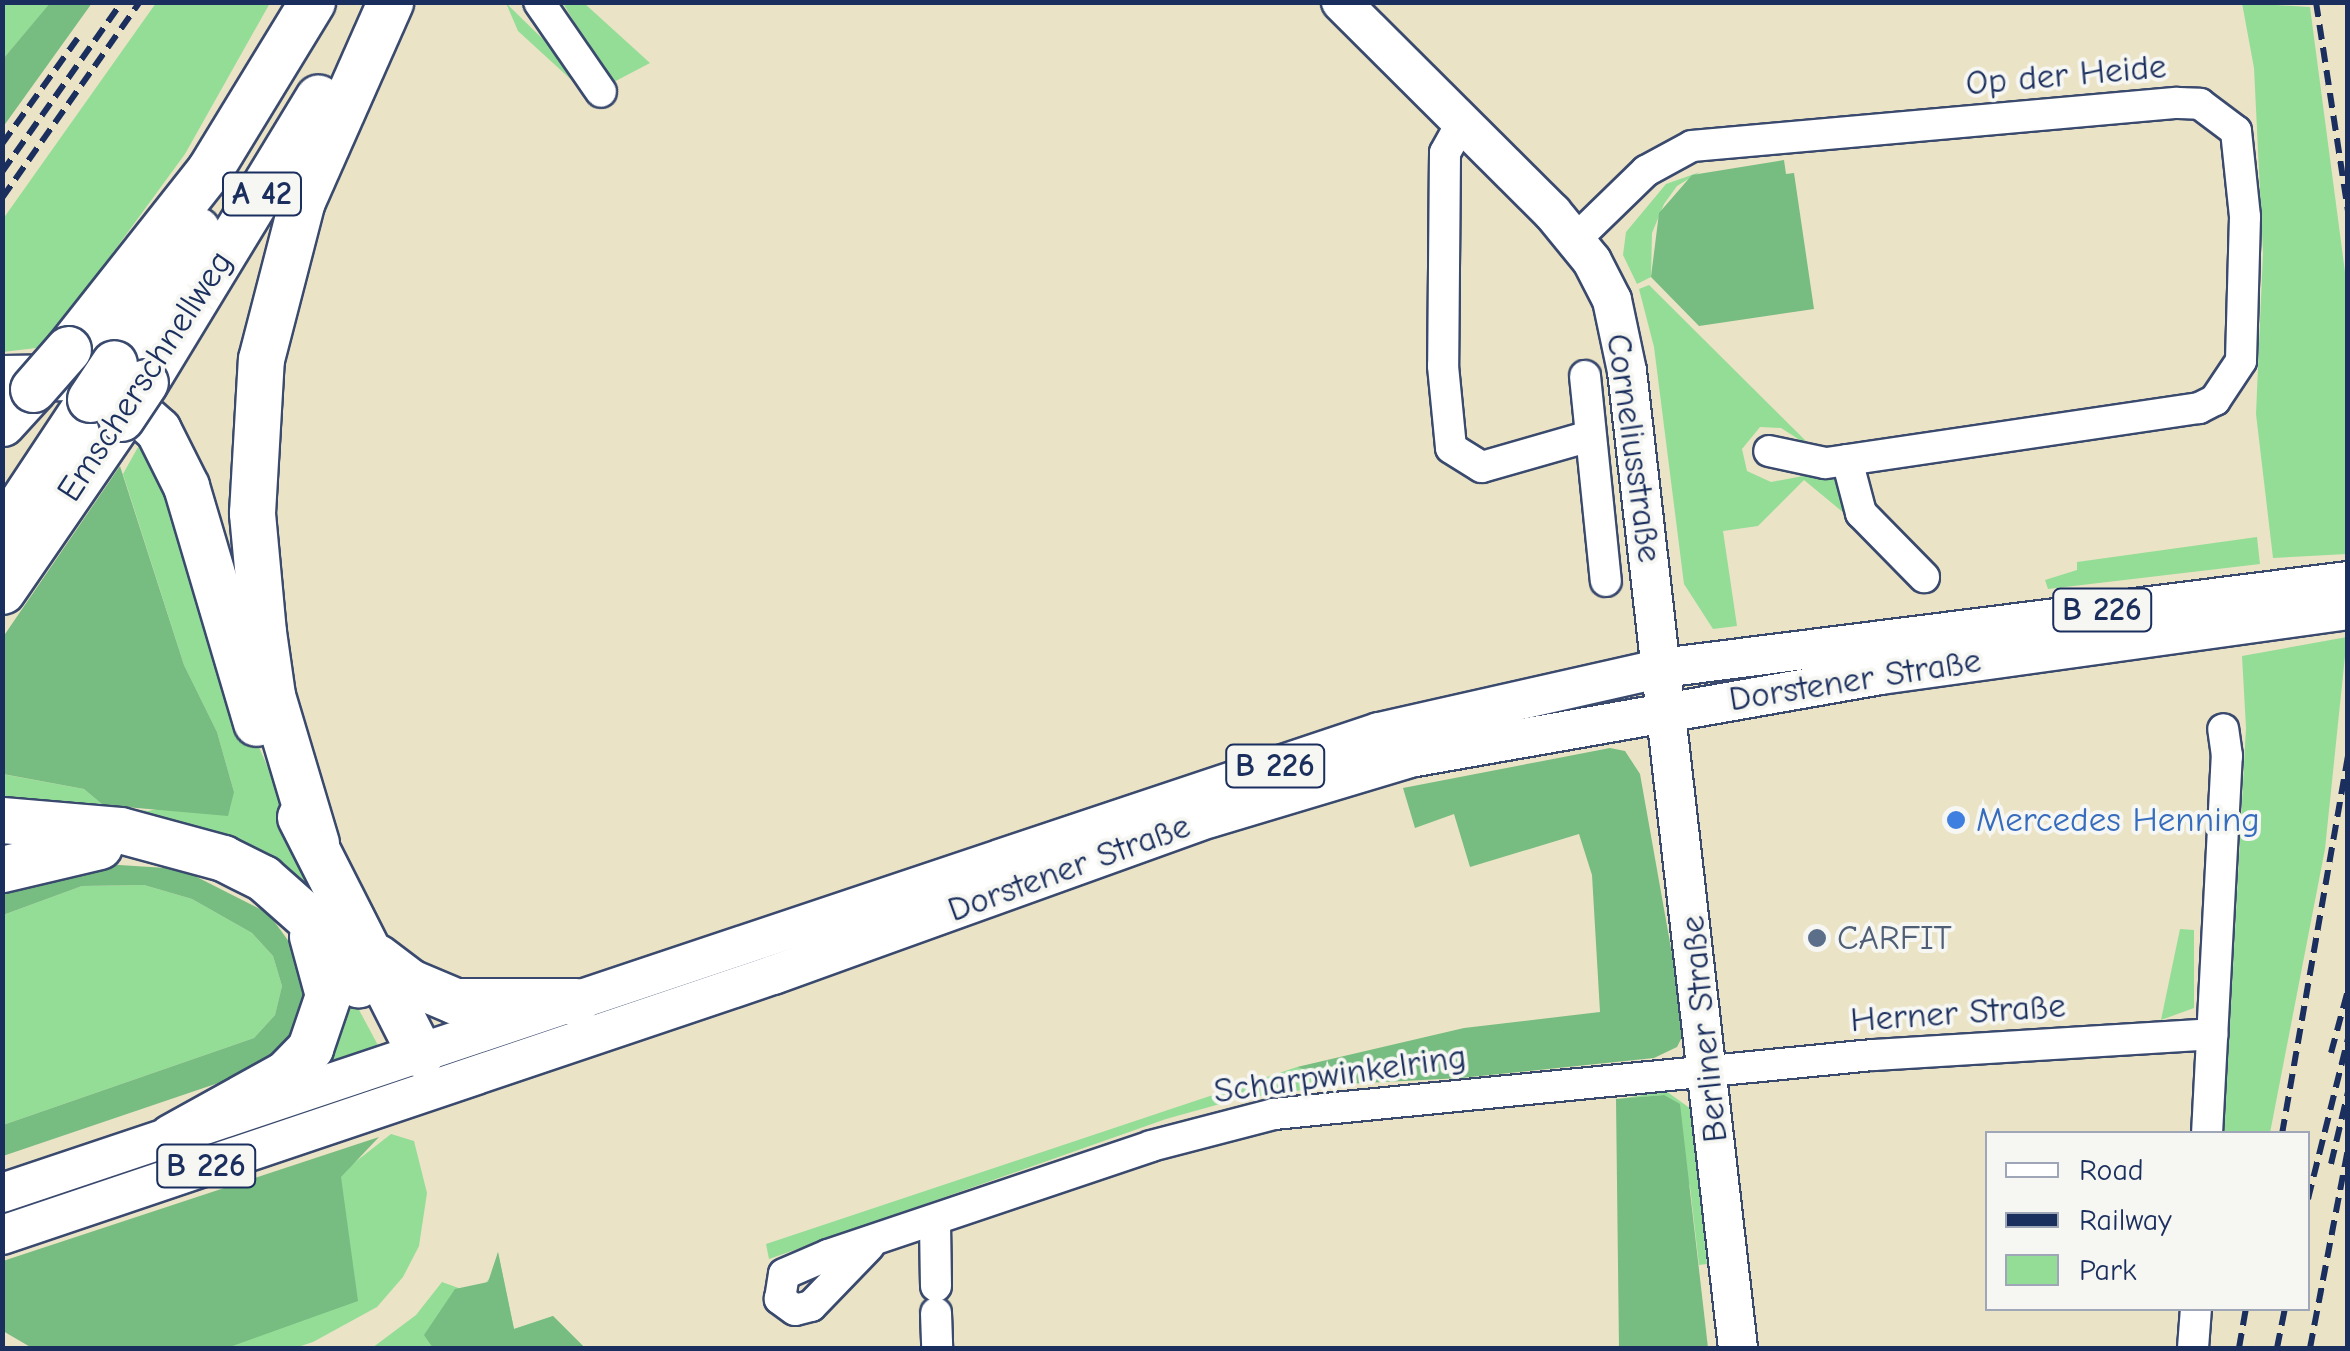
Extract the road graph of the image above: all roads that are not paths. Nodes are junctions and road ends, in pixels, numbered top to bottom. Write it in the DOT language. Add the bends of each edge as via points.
graph roads {
  1 [pos="312,2"];
  2 [pos="327,2"];
  3 [pos="374,2"];
  4 [pos="390,2"];
  5 [pos="540,2"];
  6 [pos="1341,2"];
  7 [pos="601,92"];
  8 [pos="1462,122"];
  9 [pos="1576,239"];
  10 [pos="1584,376"];
  11 [pos="18,383"];
  12 [pos="117,391"];
  13 [pos="2,423"];
  14 [pos="1590,436"];
  15 [pos="1770,451"];
  16 [pos="1847,460"];
  17 [pos="2,532"];
  18 [pos="1924,576"];
  19 [pos="2348,580"];
  20 [pos="1606,581"];
  21 [pos="2,591"];
  22 [pos="2348,610"];
  23 [pos="1662,668"];
  24 [pos="1666,710"];
  25 [pos="2223,729"];
  26 [pos="2,820"];
  27 [pos="316,843"];
  28 [pos="186,846"];
  29 [pos="2,870"];
  30 [pos="298,908"];
  31 [pos="369,950"];
  32 [pos="576,1001"];
  33 [pos="2212,1034"];
  34 [pos="1709,1069"];
  35 [pos="415,1076"];
  36 [pos="2207,1131"];
  37 [pos="170,1137"];
  38 [pos="2,1193"];
  39 [pos="935,1222"];
  40 [pos="2,1235"];
  41 [pos="869,1246"];
  42 [pos="2196,1311"];
  43 [pos="936,1348"];
  44 [pos="1738,1348"];
  45 [pos="2193,1348"];
  1 -- 11 [label="highway, bridge" via="210,168 68,349"];
  2 -- 12 [label="highway, A 42"];
  3 -- 12 [label="highway, Emscherschnellweg / A 42"];
  4 -- 27 [label="highway" via="302,201 261,359 252,514 262,632 272,695"];
  5 -- 7 [label="street"];
  6 -- 8 [label="main road, Corneliusstraße"];
  8 -- 9 [label="main road, Corneliusstraße"];
  8 -- 14 [label="street, Corneliusstraße" via="1445,153 1443,366 1451,448 1482,466"];
  9 -- 16 [label="street, Op der Heide" via="1646,172 1692,146 2178,103 2200,104 2236,130 2245,217 2241,362 2215,400 2199,408"];
  9 -- 23 [label="main road, Corneliusstraße" via="1603,279 1623,340"];
  10 -- 14 [label="street, Corneliusstraße"];
  11 -- 13 [label="highway"];
  11 -- 27 [label="highway" via="78,378 122,398 158,430 186,486 246,698"];
  12 -- 17 [label="highway, A 42"];
  12 -- 21 [label="highway, Emscherschnellweg / A 42"];
  14 -- 20 [label="street, Corneliusstraße"];
  15 -- 16 [label="street, Op der Heide" via="1824,463"];
  16 -- 18 [label="street" via="1861,513"];
  19 -- 23 [label="main road, Dorstener Straße / B 226"];
  22 -- 24 [label="main road, Dorstener Straße / B 226"];
  23 -- 24 [label="main road, Corneliusstraße"];
  23 -- 32 [label="main road, Dorstener Straße / B 226" via="1379,732"];
  24 -- 34 [label="main road, Berliner Straße"];
  24 -- 35 [label="main road, Dorstener Straße / B 226" via="1410,758"];
  25 -- 33 [label="street"];
  26 -- 28 [label="highway" via="120,830"];
  27 -- 31 [label="highway"];
  28 -- 29 [label="highway" via="103,846"];
  28 -- 30 [label="highway" via="264,878"];
  30 -- 35 [label="highway" via="335,946"];
  30 -- 37 [label="highway" via="328,981 316,1037 286,1073"];
  31 -- 32 [label="highway" via="410,982 455,1001"];
  31 -- 35 [label="highway"];
  32 -- 35 [label="main road, Dorstener Straße / B 226"];
  33 -- 34 [label="street, Herner Straße"];
  33 -- 36 [label="street"];
  34 -- 39 [label="street, Scharpwinkelring" via="1243,1120"];
  34 -- 44 [label="main road, Berliner Straße"];
  35 -- 37 [label="main road, Dorstener Straße / B 226"];
  35 -- 40 [label="main road, Dorstener Straße / B 226"];
  37 -- 38 [label="main road, Dorstener Straße / B 226"];
  39 -- 41 [label="street, Scharpwinkelring"];
  39 -- 43 [label="street"];
  42 -- 45 [label="street"];
}
